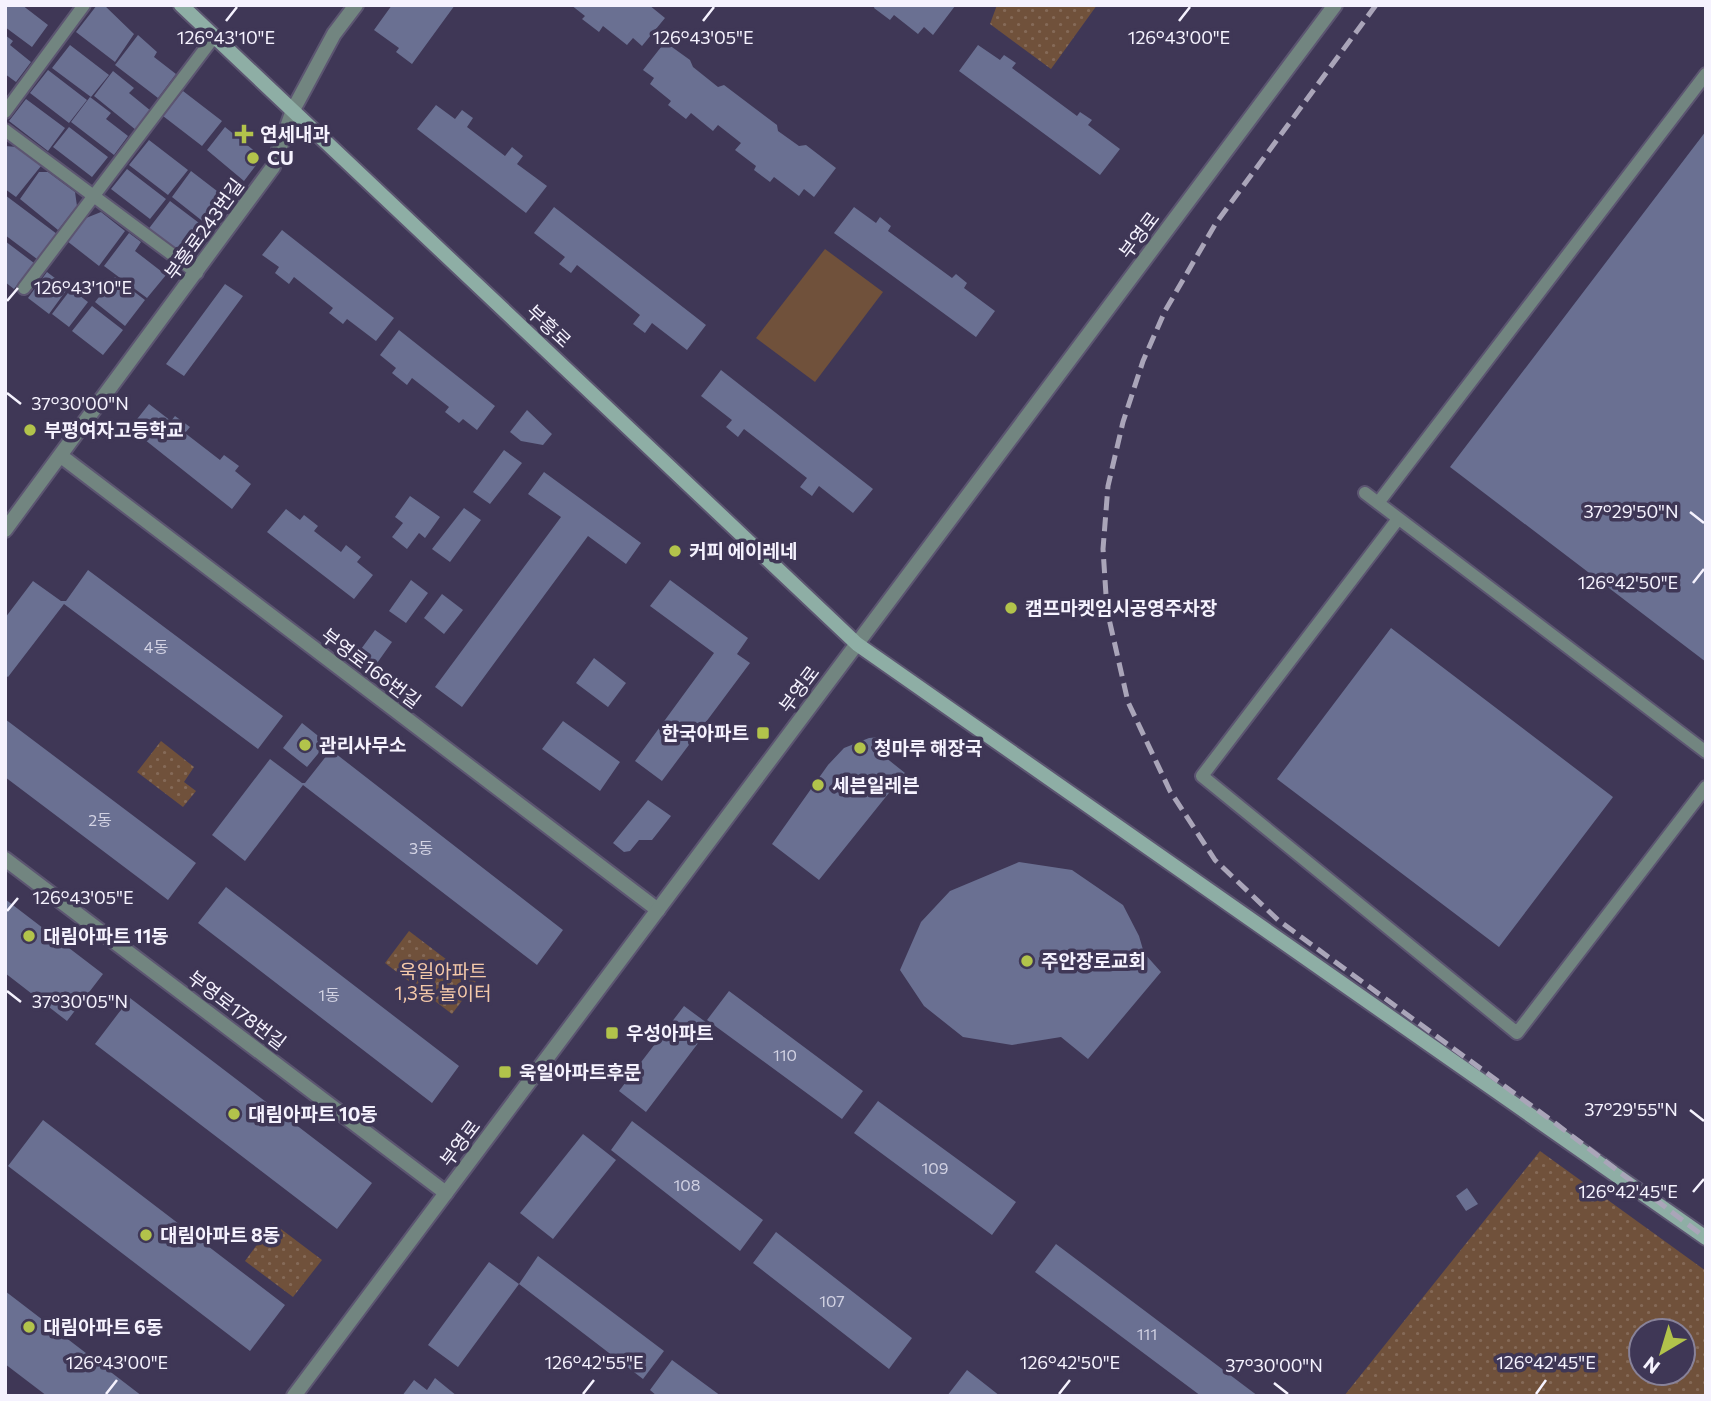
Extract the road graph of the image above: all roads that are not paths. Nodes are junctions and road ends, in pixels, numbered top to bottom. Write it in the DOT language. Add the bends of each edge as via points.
graph roads {
  1 [pos="84,5"];
  2 [pos="181,5"];
  3 [pos="356,5"];
  4 [pos="1330,7"];
  5 [pos="214,37"];
  6 [pos="1706,74"];
  7 [pos="293,110"];
  8 [pos="5,112"];
  9 [pos="5,130"];
  10 [pos="94,196"];
  11 [pos="197,273"];
  12 [pos="24,288"];
  13 [pos="61,456"];
  14 [pos="1365,494"];
  15 [pos="1378,503"];
  16 [pos="1398,519"];
  17 [pos="5,530"];
  18 [pos="857,644"];
  19 [pos="1706,752"];
  20 [pos="1706,787"];
  21 [pos="5,859"];
  22 [pos="657,911"];
  23 [pos="446,1193"];
  24 [pos="1706,1238"];
  25 [pos="294,1396"];
  1 -- 8 [label="lane"];
  2 -- 5 [label="main road, 부흥로"];
  3 -- 7 [label="street, 부흥로243번길" via="334,33"];
  4 -- 18 [label="street, 부영로"];
  5 -- 7 [label="main road, 부흥로"];
  5 -- 10 [label="lane"];
  6 -- 15 [label="lane"];
  7 -- 11 [label="street, 부흥로243번길" via="273,167"];
  7 -- 18 [label="main road, 부흥로"];
  9 -- 10 [label="lane"];
  10 -- 11 [label="lane"];
  10 -- 12 [label="lane"];
  11 -- 13 [label="street, 부흥로243번길"];
  13 -- 17 [label="street, 부흥로243번길"];
  13 -- 22 [label="street, 부영로166번길"];
  14 -- 15 [label="lane"];
  15 -- 16 [label="lane"];
  16 -- 19 [label="lane"];
  16 -- 20 [label="lane" via="1202,776 1517,1033"];
  18 -- 22 [label="street, 부영로"];
  18 -- 24 [label="main road, 부흥로"];
  21 -- 23 [label="street, 부영로178번길"];
  22 -- 23 [label="street, 부영로"];
  23 -- 25 [label="street, 부영로"];
}
